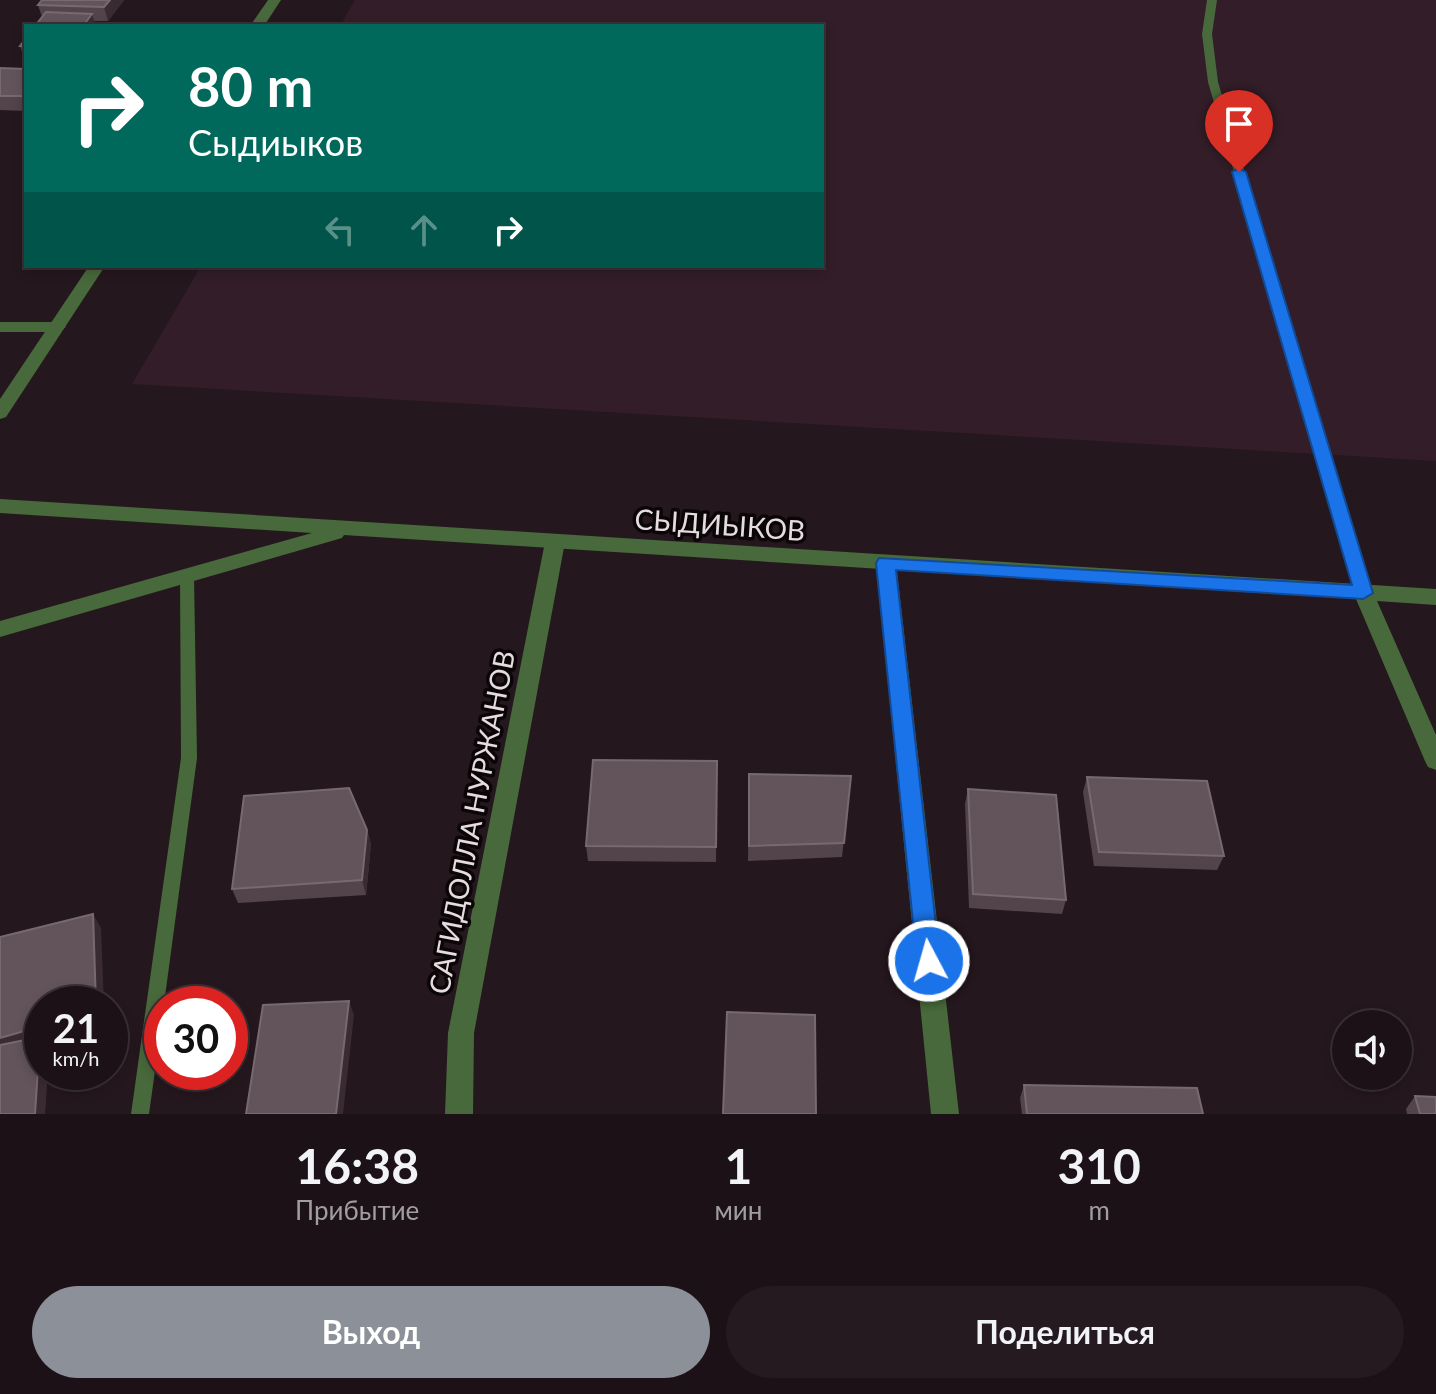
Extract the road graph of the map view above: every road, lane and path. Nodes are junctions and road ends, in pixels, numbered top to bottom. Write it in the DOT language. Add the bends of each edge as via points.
graph roads {
  1 [pos="275,0"];
  2 [pos="1212,0"];
  3 [pos="258,24"];
  4 [pos="96,268"];
  5 [pos="0,327"];
  6 [pos="57,327"];
  7 [pos="0,413"];
  8 [pos="0,506"];
  9 [pos="348,529"];
  10 [pos="555,542"];
  11 [pos="886,563"];
  12 [pos="187,575"];
  13 [pos="1363,593"];
  14 [pos="1436,597"];
  15 [pos="0,629"];
  16 [pos="1436,761"];
  17 [pos="140,1114"];
  18 [pos="459,1114"];
  19 [pos="945,1114"];
  1 -- 3 [label="street"];
  2 -- 13 [label="lane" via="1207,34 1213,82"];
  4 -- 6 [label="street"];
  5 -- 6 [label="street"];
  6 -- 7 [label="street"];
  8 -- 9 [label="street, СЫДИЫКОВ"];
  9 -- 10 [label="street, СЫДИЫКОВ"];
  9 -- 12 [label="street"];
  10 -- 11 [label="street, СЫДИЫКОВ"];
  10 -- 18 [label="street, САГИДОЛЛА НУРЖАНОВ" via="461,1033"];
  11 -- 13 [label="street, СЫДИЫКОВ"];
  11 -- 19 [label="street"];
  12 -- 15 [label="street"];
  12 -- 17 [label="lane" via="189,758"];
  13 -- 14 [label="street, СЫДИЫКОВ"];
  13 -- 16 [label="street"];
}
